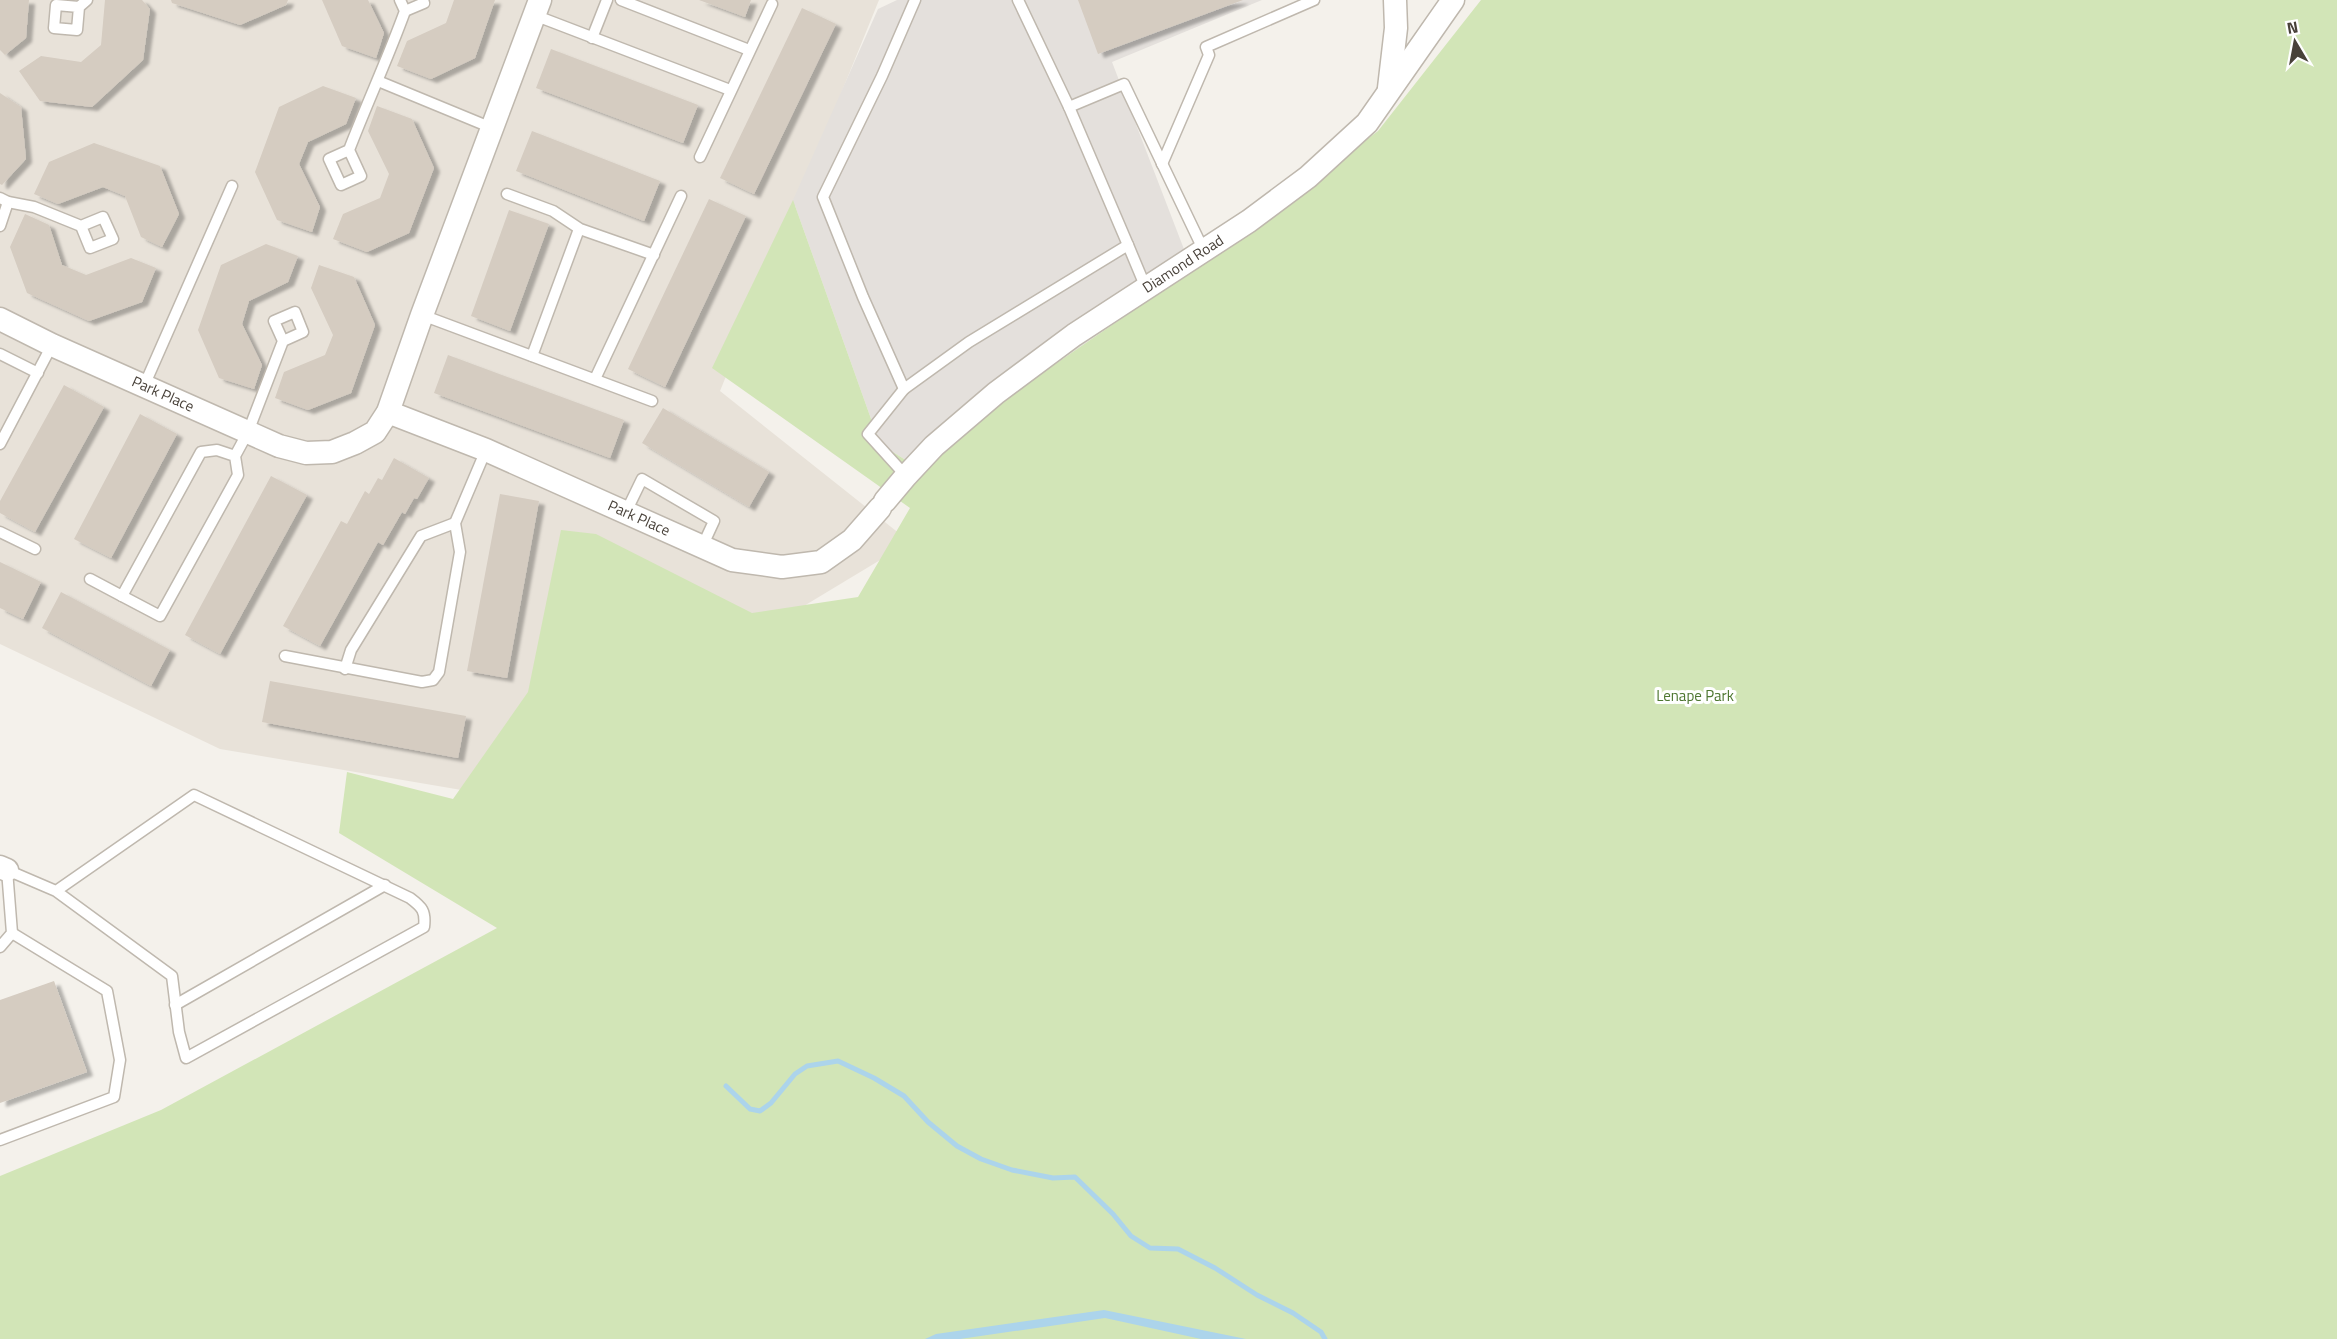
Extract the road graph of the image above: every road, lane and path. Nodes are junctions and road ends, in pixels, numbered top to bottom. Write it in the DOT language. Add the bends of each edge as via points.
graph roads {
  1 [pos="400,0"];
  2 [pos="423,0"];
  3 [pos="607,0"];
  4 [pos="621,0"];
  5 [pos="915,0"];
  6 [pos="1018,0"];
  7 [pos="1314,0"];
  8 [pos="1395,0"];
  9 [pos="1453,0"];
  10 [pos="772,4"];
  11 [pos="537,7"];
  12 [pos="405,11"];
  13 [pos="592,38"];
  14 [pos="749,50"];
  15 [pos="378,81"];
  16 [pos="730,90"];
  17 [pos="1389,92"];
  18 [pos="1069,107"];
  19 [pos="492,128"];
  20 [pos="349,150"];
  21 [pos="700,157"];
  22 [pos="1162,164"];
  23 [pos="232,186"];
  24 [pos="507,194"];
  25 [pos="681,196"];
  26 [pos="4,200"];
  27 [pos="0,226"];
  28 [pos="81,226"];
  29 [pos="579,229"];
  30 [pos="1128,245"];
  31 [pos="1204,251"];
  32 [pos="654,255"];
  33 [pos="1146,288"];
  34 [pos="422,315"];
  35 [pos="0,319"];
  36 [pos="283,341"];
  37 [pos="52,345"];
  38 [pos="0,354"];
  39 [pos="532,356"];
  40 [pos="38,373"];
  41 [pos="594,379"];
  42 [pos="144,386"];
  43 [pos="904,389"];
  44 [pos="652,401"];
  45 [pos="387,412"];
  46 [pos="248,432"];
  47 [pos="0,444"];
  48 [pos="486,450"];
  49 [pos="235,456"];
  50 [pos="906,476"];
  51 [pos="883,505"];
  52 [pos="626,512"];
  53 [pos="455,522"];
  54 [pos="0,532"];
  55 [pos="702,547"];
  56 [pos="35,549"];
  57 [pos="90,579"];
  58 [pos="122,596"];
  59 [pos="285,656"];
  60 [pos="345,669"];
  61 [pos="3,869"];
  62 [pos="385,885"];
  63 [pos="56,891"];
  64 [pos="12,933"];
  65 [pos="0,947"];
  66 [pos="175,1005"];
  67 [pos="0,1140"];
  1 -- 12 [label="lane"];
  2 -- 12 [label="lane" via="424,3"];
  3 -- 13 [label="lane"];
  4 -- 14 [label="lane"];
  5 -- 43 [label="lane" via="823,197"];
  6 -- 18 [label="lane"];
  7 -- 22 [label="lane" via="1206,47 1209,55"];
  8 -- 17 [label="street"];
  9 -- 17 [label="street, Diamond Road"];
  10 -- 14 [label="lane"];
  11 -- 13 [label="lane"];
  11 -- 19 [label="street, Park Place"];
  12 -- 15 [label="lane"];
  13 -- 16 [label="lane"];
  14 -- 16 [label="lane"];
  15 -- 19 [label="lane"];
  15 -- 20 [label="lane"];
  16 -- 21 [label="lane"];
  17 -- 31 [label="street, Diamond Road" via="1367,123 1308,177"];
  18 -- 22 [label="lane" via="1124,84"];
  18 -- 30 [label="lane"];
  19 -- 34 [label="street, Park Place"];
  22 -- 31 [label="lane"];
  23 -- 42 [label="lane"];
  24 -- 29 [label="lane" via="553,211"];
  25 -- 32 [label="lane"];
  26 -- 27 [label="lane"];
  26 -- 28 [label="lane"];
  29 -- 32 [label="lane"];
  29 -- 39 [label="lane"];
  30 -- 33 [label="lane"];
  30 -- 43 [label="lane" via="969,342"];
  31 -- 33 [label="street, Diamond Road"];
  32 -- 41 [label="lane"];
  33 -- 50 [label="street, Diamond Road" via="996,393 934,446"];
  34 -- 39 [label="lane"];
  34 -- 45 [label="street, Park Place"];
  35 -- 37 [label="street, Park Place"];
  36 -- 46 [label="lane"];
  37 -- 40 [label="lane"];
  37 -- 42 [label="street, Park Place"];
  38 -- 40 [label="lane"];
  39 -- 41 [label="lane"];
  40 -- 47 [label="lane"];
  41 -- 44 [label="lane"];
  42 -- 46 [label="street, Park Place"];
  43 -- 50 [label="lane" via="868,434"];
  45 -- 46 [label="street, Park Place" via="375,432 332,452 306,453"];
  45 -- 48 [label="street, Park Place"];
  46 -- 49 [label="lane"];
  48 -- 52 [label="street, Park Place"];
  48 -- 53 [label="lane"];
  49 -- 58 [label="lane" via="217,450 201,452"];
  49 -- 58 [label="lane" via="238,475 160,616"];
  50 -- 51 [label="street, Diamond Road"];
  51 -- 55 [label="street, Park Place" via="852,540 821,562 782,567 732,560"];
  52 -- 55 [label="street, Park Place"];
  52 -- 55 [label="lane" via="642,479 714,521"];
  53 -- 60 [label="lane" via="421,536 351,650"];
  53 -- 60 [label="lane" via="460,552 439,672 433,680 422,682"];
  54 -- 56 [label="lane"];
  57 -- 58 [label="lane"];
  59 -- 60 [label="lane"];
  61 -- 63 [label="lane"];
  61 -- 64 [label="lane"];
  62 -- 63 [label="lane" via="194,795"];
  62 -- 66 [label="lane"];
  62 -- 66 [label="lane" via="422,907 424,927 186,1058"];
  63 -- 66 [label="lane" via="172,976"];
  64 -- 65 [label="lane"];
  64 -- 67 [label="lane" via="107,991 120,1060 114,1097"];
}
